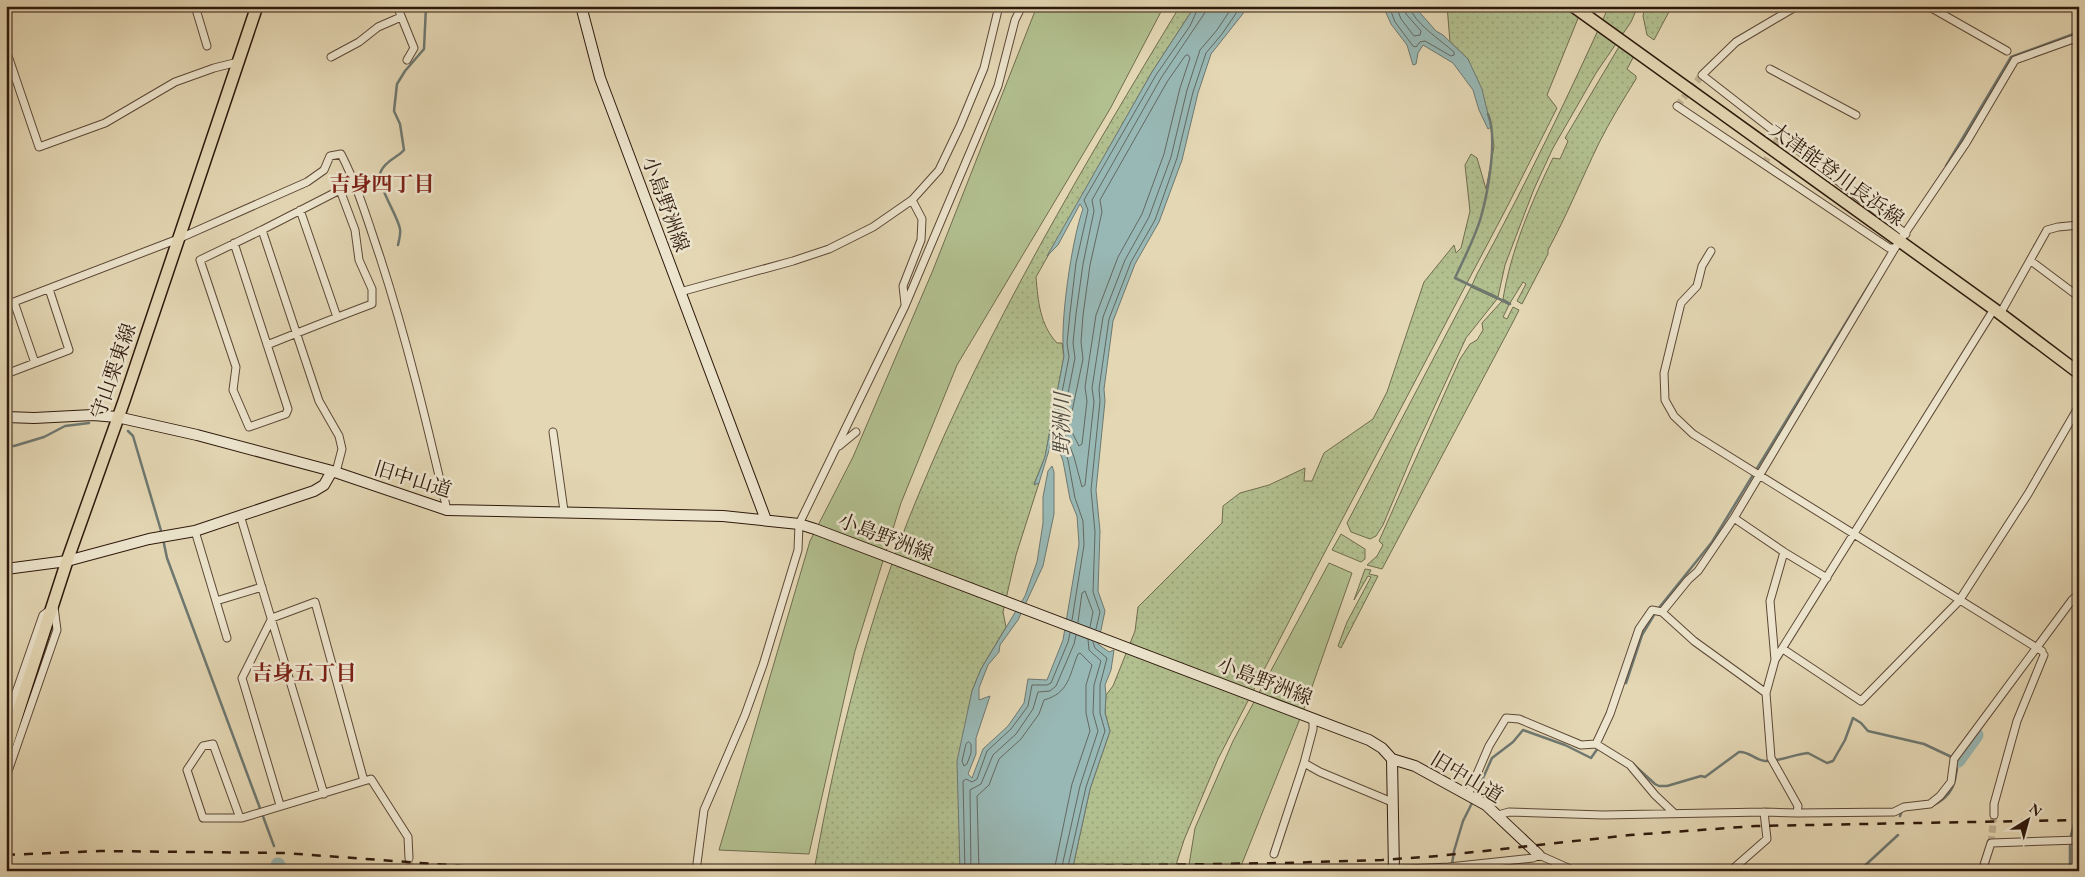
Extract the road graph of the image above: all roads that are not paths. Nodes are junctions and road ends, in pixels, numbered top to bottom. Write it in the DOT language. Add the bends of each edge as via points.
graph roads {
  1 [pos="195,6"];
  2 [pos="257,6"];
  3 [pos="397,6"];
  4 [pos="581,6"];
  5 [pos="999,6"];
  6 [pos="1022,6"];
  7 [pos="1573,6"];
  8 [pos="1797,6"];
  9 [pos="1928,6"];
  10 [pos="401,18"];
  11 [pos="2079,37"];
  12 [pos="207,46"];
  13 [pos="6,50"];
  14 [pos="2007,51"];
  15 [pos="331,57"];
  16 [pos="407,60"];
  17 [pos="238,62"];
  18 [pos="8,64"];
  19 [pos="1770,69"];
  20 [pos="1676,106"];
  21 [pos="1856,115"];
  22 [pos="912,200"];
  23 [pos="300,210"];
  24 [pos="2079,225"];
  25 [pos="262,230"];
  26 [pos="178,239"];
  27 [pos="1900,241"];
  28 [pos="234,243"];
  29 [pos="1711,251"];
  30 [pos="2031,261"];
  31 [pos="49,289"];
  32 [pos="680,292"];
  33 [pos="2079,297"];
  34 [pos="14,302"];
  35 [pos="6,305"];
  36 [pos="905,306"];
  37 [pos="1997,312"];
  38 [pos="337,317"];
  39 [pos="297,333"];
  40 [pos="267,345"];
  41 [pos="35,363"];
  42 [pos="2079,373"];
  43 [pos="6,374"];
  44 [pos="2079,406"];
  45 [pos="6,417"];
  46 [pos="117,417"];
  47 [pos="553,432"];
  48 [pos="856,432"];
  49 [pos="837,448"];
  50 [pos="334,471"];
  51 [pos="1756,473"];
  52 [pos="447,510"];
  53 [pos="564,511"];
  54 [pos="240,515"];
  55 [pos="1734,518"];
  56 [pos="766,520"];
  57 [pos="799,524"];
  58 [pos="195,531"];
  59 [pos="1854,535"];
  60 [pos="1784,552"];
  61 [pos="67,561"];
  62 [pos="6,569"];
  63 [pos="1827,578"];
  64 [pos="262,587"];
  65 [pos="2079,594"];
  66 [pos="216,601"];
  67 [pos="1959,601"];
  68 [pos="53,606"];
  69 [pos="1662,612"];
  70 [pos="272,618"];
  71 [pos="227,638"];
  72 [pos="2036,646"];
  73 [pos="1783,649"];
  74 [pos="1775,660"];
  75 [pos="1766,692"];
  76 [pos="1308,717"];
  77 [pos="6,721"];
  78 [pos="1599,745"];
  79 [pos="6,749"];
  80 [pos="1392,759"];
  81 [pos="1304,763"];
  82 [pos="8,766"];
  83 [pos="6,778"];
  84 [pos="364,781"];
  85 [pos="324,794"];
  86 [pos="1472,797"];
  87 [pos="1392,802"];
  88 [pos="280,805"];
  89 [pos="1764,812"];
  90 [pos="1674,813"];
  91 [pos="1796,814"];
  92 [pos="1498,815"];
  93 [pos="1994,815"];
  94 [pos="240,818"];
  95 [pos="2079,840"];
  96 [pos="1274,854"];
  97 [pos="1539,856"];
  98 [pos="409,858"];
  99 [pos="1734,868"];
  100 [pos="1563,869"];
  101 [pos="1394,870"];
  102 [pos="696,871"];
  103 [pos="1363,871"];
  104 [pos="1575,871"];
  105 [pos="1982,871"];
  1 -- 12 [label="street"];
  2 -- 17 [label="main road, 守山栗東線"];
  3 -- 10 [label="street"];
  4 -- 32 [label="main road, 小島野洲線" via="600,78"];
  5 -- 22 [label="street" via="984,68 960,126 938,170"];
  6 -- 36 [label="street" via="1015,20 998,86"];
  7 -- 27 [label="main road, 大津能登川長浜線"];
  8 -- 27 [label="street" via="1736,42 1702,75"];
  9 -- 14 [label="street"];
  10 -- 15 [label="street" via="378,27"];
  10 -- 16 [label="street" via="414,48"];
  11 -- 27 [label="street" via="2015,60 1966,143"];
  13 -- 18 [label="street"];
  17 -- 18 [label="street" via="175,82 105,122 39,147"];
  17 -- 26 [label="main road, 守山栗東線"];
  19 -- 21 [label="street"];
  20 -- 27 [label="street" via="1889,248"];
  22 -- 32 [label="street" via="873,226 829,249"];
  22 -- 36 [label="street" via="922,219 921,240 903,286"];
  23 -- 25 [label="street"];
  23 -- 38 [label="street"];
  23 -- 38 [label="street" via="340,190 355,230 359,260 372,289 372,304"];
  24 -- 30 [label="street" via="2047,230"];
  25 -- 28 [label="street"];
  25 -- 39 [label="street"];
  26 -- 31 [label="street"];
  26 -- 46 [label="main road, 守山栗東線"];
  26 -- 52 [label="street" via="307,182 324,170 330,156 341,154 354,178 396,307 419,387"];
  27 -- 37 [label="main road, 大津能登川長浜線"];
  27 -- 51 [label="street"];
  28 -- 40 [label="street"];
  28 -- 40 [label="street" via="200,260 236,367 233,390 248,427 286,414 288,409"];
  29 -- 51 [label="street" via="1702,266 1697,286 1681,303 1664,373 1665,400 1674,416 1694,434"];
  30 -- 33 [label="street"];
  30 -- 37 [label="street"];
  31 -- 34 [label="street"];
  31 -- 41 [label="street" via="69,350"];
  32 -- 56 [label="main road, 小島野洲線"];
  34 -- 35 [label="street"];
  34 -- 41 [label="street"];
  36 -- 49 [label="street"];
  37 -- 42 [label="main road, 大津能登川長浜線"];
  37 -- 59 [label="street"];
  38 -- 39 [label="street"];
  39 -- 40 [label="street"];
  39 -- 50 [label="street" via="318,401 339,436 342,449"];
  41 -- 43 [label="street"];
  44 -- 67 [label="street" via="2028,494"];
  45 -- 46 [label="main road, 旧中山道"];
  46 -- 50 [label="main road, 旧中山道"];
  46 -- 61 [label="main road, 守山栗東線"];
  47 -- 53 [label="street"];
  48 -- 49 [label="street"];
  49 -- 57 [label="street"];
  50 -- 52 [label="main road, 旧中山道"];
  50 -- 54 [label="main road" via="324,485 314,491"];
  51 -- 55 [label="street"];
  51 -- 59 [label="street"];
  52 -- 53 [label="main road, 旧中山道"];
  53 -- 56 [label="main road, 旧中山道"];
  54 -- 58 [label="main road"];
  54 -- 64 [label="street"];
  55 -- 60 [label="street"];
  55 -- 69 [label="street" via="1698,572"];
  56 -- 57 [label="main road, 小島野洲線"];
  57 -- 76 [label="main road, 小島野洲線"];
  57 -- 102 [label="street" via="798,550 763,665 704,810"];
  58 -- 61 [label="main road"];
  58 -- 66 [label="street"];
  59 -- 63 [label="street"];
  59 -- 67 [label="street"];
  60 -- 63 [label="street"];
  60 -- 74 [label="street" via="1770,601"];
  61 -- 62 [label="main road"];
  61 -- 68 [label="main road, 守山栗東線"];
  63 -- 73 [label="street"];
  64 -- 66 [label="street"];
  64 -- 70 [label="street"];
  65 -- 72 [label="street"];
  66 -- 71 [label="street"];
  67 -- 72 [label="street"];
  67 -- 73 [label="street" via="1861,702"];
  68 -- 77 [label="street" via="43,615"];
  68 -- 79 [label="main road, 守山栗東線"];
  68 -- 82 [label="street" via="57,630"];
  69 -- 75 [label="street" via="1694,641"];
  69 -- 78 [label="street" via="1652,610 1640,629"];
  70 -- 84 [label="street" via="315,602"];
  70 -- 85 [label="street"];
  70 -- 88 [label="street" via="242,678"];
  72 -- 91 [label="street" via="1954,759 1951,782 1930,804 1904,807 1894,812"];
  72 -- 93 [label="street" via="2043,653 2017,721 1994,804"];
  73 -- 74 [label="street"];
  74 -- 75 [label="street"];
  75 -- 91 [label="street" via="1772,761 1798,806"];
  76 -- 80 [label="main road, 小島野洲線" via="1369,740"];
  76 -- 81 [label="street" via="1313,729"];
  78 -- 86 [label="street" via="1581,745 1518,719 1506,718 1489,746"];
  78 -- 90 [label="street" via="1630,765"];
  80 -- 86 [label="main road, 旧中山道" via="1415,766"];
  80 -- 87 [label="main road"];
  81 -- 87 [label="street"];
  81 -- 96 [label="street"];
  82 -- 83 [label="street"];
  84 -- 85 [label="street"];
  84 -- 98 [label="street" via="371,779 408,836"];
  85 -- 88 [label="street"];
  86 -- 92 [label="main road, 旧中山道"];
  87 -- 101 [label="main road"];
  88 -- 94 [label="street"];
  89 -- 90 [label="street"];
  89 -- 91 [label="street"];
  89 -- 99 [label="street" via="1767,840"];
  90 -- 92 [label="street" via="1509,812"];
  92 -- 97 [label="main road, 旧中山道"];
  94 -- 94 [label="street" via="213,744 203,746 187,770 203,818"];
  95 -- 105 [label="street" via="1991,843"];
  97 -- 100 [label="street"];
  97 -- 101 [label="street"];
  100 -- 104 [label="street"];
  101 -- 103 [label="street"];
}
